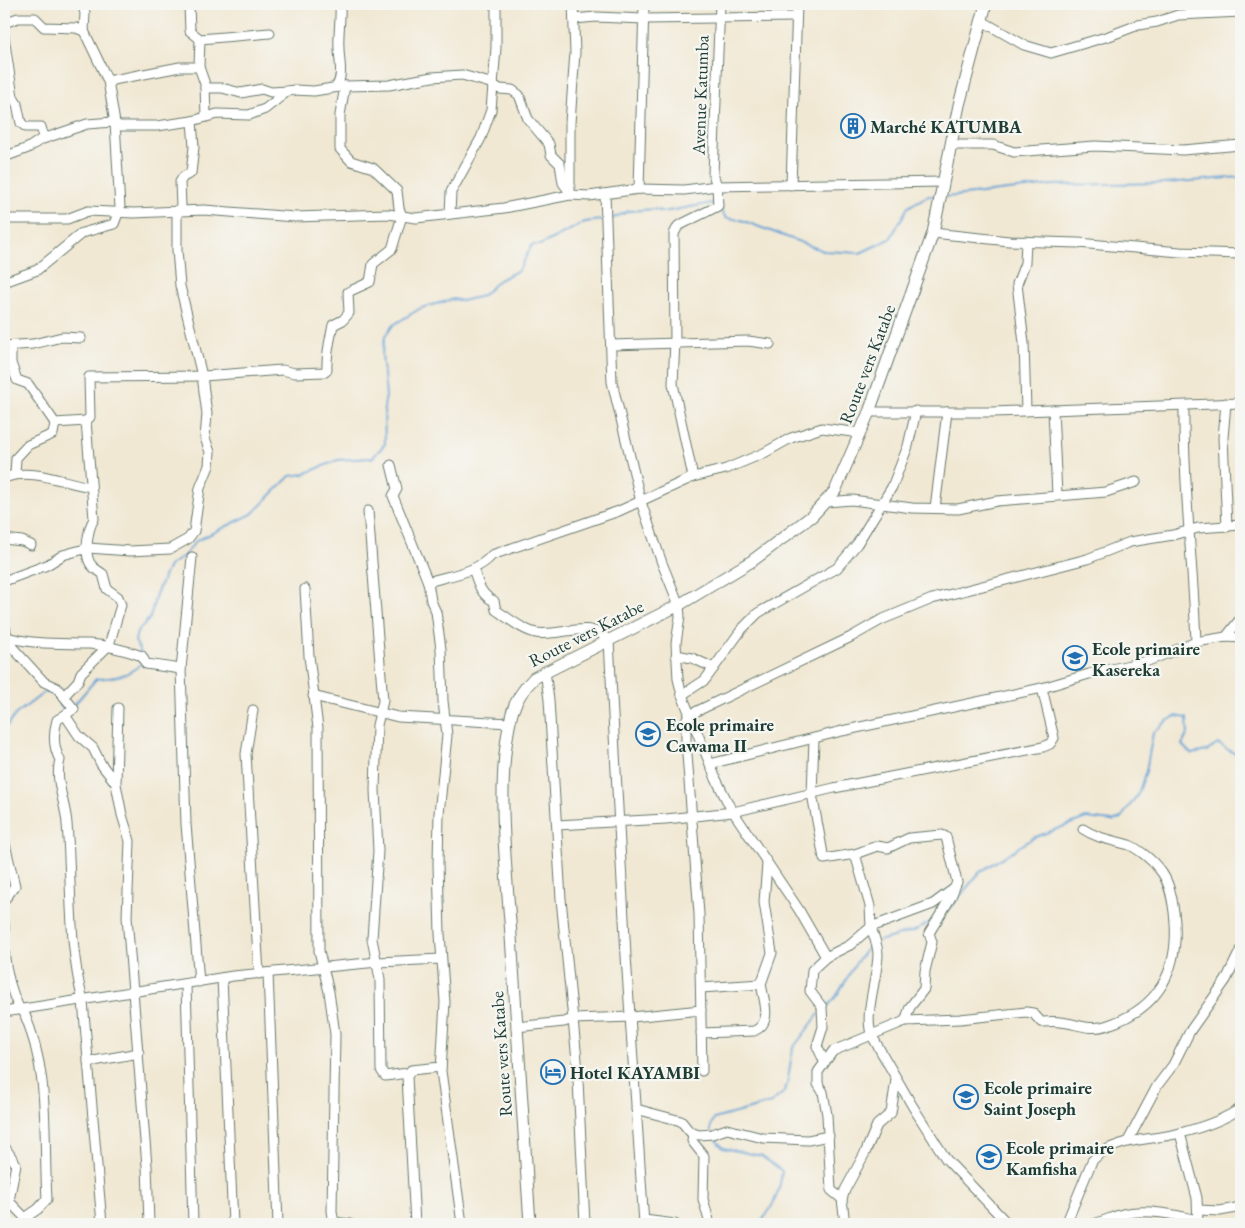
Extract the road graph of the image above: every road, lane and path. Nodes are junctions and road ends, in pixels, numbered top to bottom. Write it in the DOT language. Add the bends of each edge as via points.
graph roads {
  1 [pos="82,4"];
  2 [pos="189,4"];
  3 [pos="340,4"];
  4 [pos="496,4"];
  5 [pos="573,4"];
  6 [pos="644,4"];
  7 [pos="720,4"];
  8 [pos="797,4"];
  9 [pos="986,4"];
  10 [pos="1241,12"];
  11 [pos="720,17"];
  12 [pos="796,17"];
  13 [pos="574,19"];
  14 [pos="644,19"];
  15 [pos="982,21"];
  16 [pos="4,23"];
  17 [pos="84,31"];
  18 [pos="270,33"];
  19 [pos="4,37"];
  20 [pos="200,38"];
  21 [pos="199,67"];
  22 [pos="108,81"];
  23 [pos="494,85"];
  24 [pos="340,87"];
  25 [pos="205,88"];
  26 [pos="288,91"];
  27 [pos="206,117"];
  28 [pos="192,121"];
  29 [pos="115,123"];
  30 [pos="44,138"];
  31 [pos="951,145"];
  32 [pos="1241,145"];
  33 [pos="4,157"];
  34 [pos="717,186"];
  35 [pos="790,186"];
  36 [pos="942,186"];
  37 [pos="639,189"];
  38 [pos="570,193"];
  39 [pos="605,194"];
  40 [pos="118,212"];
  41 [pos="176,212"];
  42 [pos="450,214"];
  43 [pos="402,216"];
  44 [pos="4,219"];
  45 [pos="933,233"];
  46 [pos="1026,242"];
  47 [pos="1241,254"];
  48 [pos="4,282"];
  49 [pos="81,338"];
  50 [pos="675,341"];
  51 [pos="770,344"];
  52 [pos="611,345"];
  53 [pos="7,346"];
  54 [pos="202,376"];
  55 [pos="1226,403"];
  56 [pos="1241,403"];
  57 [pos="1184,407"];
  58 [pos="1053,410"];
  59 [pos="916,411"];
  60 [pos="1026,411"];
  61 [pos="869,412"];
  62 [pos="946,412"];
  63 [pos="86,421"];
  64 [pos="55,423"];
  65 [pos="860,433"];
  66 [pos="391,466"];
  67 [pos="15,474"];
  68 [pos="693,477"];
  69 [pos="4,478"];
  70 [pos="1136,482"];
  71 [pos="91,487"];
  72 [pos="1057,495"];
  73 [pos="641,502"];
  74 [pos="826,502"];
  75 [pos="884,503"];
  76 [pos="935,508"];
  77 [pos="368,511"];
  78 [pos="1241,525"];
  79 [pos="1227,526"];
  80 [pos="1190,530"];
  81 [pos="4,539"];
  82 [pos="31,545"];
  83 [pos="88,548"];
  84 [pos="192,557"];
  85 [pos="473,569"];
  86 [pos="4,581"];
  87 [pos="428,582"];
  88 [pos="305,589"];
  89 [pos="679,605"];
  90 [pos="1241,618"];
  91 [pos="4,623"];
  92 [pos="7,637"];
  93 [pos="1226,637"];
  94 [pos="1241,638"];
  95 [pos="609,641"];
  96 [pos="1196,642"];
  97 [pos="13,648"];
  98 [pos="107,648"];
  99 [pos="4,652"];
  100 [pos="676,655"];
  101 [pos="714,668"];
  102 [pos="181,669"];
  103 [pos="545,671"];
  104 [pos="1042,688"];
  105 [pos="682,695"];
  106 [pos="64,696"];
  107 [pos="313,696"];
  108 [pos="118,708"];
  109 [pos="253,710"];
  110 [pos="381,713"];
  111 [pos="65,715"];
  112 [pos="689,716"];
  113 [pos="444,720"];
  114 [pos="510,723"];
  115 [pos="814,740"];
  116 [pos="710,764"];
  117 [pos="116,784"];
  118 [pos="812,794"];
  119 [pos="733,812"];
  120 [pos="692,814"];
  121 [pos="619,821"];
  122 [pos="557,825"];
  123 [pos="1083,829"];
  124 [pos="4,840"];
  125 [pos="855,854"];
  126 [pos="767,864"];
  127 [pos="952,890"];
  128 [pos="4,900"];
  129 [pos="4,923"];
  130 [pos="870,927"];
  131 [pos="1241,950"];
  132 [pos="826,958"];
  133 [pos="441,959"];
  134 [pos="378,962"];
  135 [pos="322,967"];
  136 [pos="268,973"];
  137 [pos="259,974"];
  138 [pos="222,978"];
  139 [pos="199,982"];
  140 [pos="761,984"];
  141 [pos="186,985"];
  142 [pos="701,988"];
  143 [pos="132,993"];
  144 [pos="83,1001"];
  145 [pos="22,1010"];
  146 [pos="701,1010"];
  147 [pos="4,1012"];
  148 [pos="632,1017"];
  149 [pos="573,1018"];
  150 [pos="905,1021"];
  151 [pos="516,1027"];
  152 [pos="701,1033"];
  153 [pos="872,1036"];
  154 [pos="138,1052"];
  155 [pos="824,1061"];
  156 [pos="88,1062"];
  157 [pos="441,1067"];
  158 [pos="702,1071"];
  159 [pos="408,1073"];
  160 [pos="896,1079"];
  161 [pos="1241,1108"];
  162 [pos="636,1109"];
  163 [pos="1180,1133"];
  164 [pos="693,1134"];
  165 [pos="829,1136"];
  166 [pos="1128,1142"];
  167 [pos="4,1146"];
  168 [pos="6,1198"];
  169 [pos="842,1198"];
  170 [pos="1241,1207"];
  171 [pos="1198,1210"];
  172 [pos="28,1221"];
  173 [pos="644,1222"];
  174 [pos="1198,1222"];
  175 [pos="334,1223"];
  176 [pos="102,1224"];
  177 [pos="149,1224"];
  178 [pos="192,1224"];
  179 [pos="233,1224"];
  180 [pos="278,1224"];
  181 [pos="350,1224"];
  182 [pos="415,1224"];
  183 [pos="462,1224"];
  184 [pos="530,1224"];
  185 [pos="585,1224"];
  186 [pos="675,1224"];
  187 [pos="710,1224"];
  188 [pos="845,1224"];
  189 [pos="1008,1224"];
  190 [pos="1066,1224"];
  191 [pos="1093,1224"];
  1 -- 17 [label="street"];
  2 -- 20 [label="street" via="190,31"];
  3 -- 24 [label="street"];
  4 -- 23 [label="street"];
  5 -- 13 [label="street"];
  6 -- 14 [label="street"];
  7 -- 11 [label="street, Avenue Katumba"];
  8 -- 12 [label="street"];
  9 -- 15 [label="street, Route vers Katabe"];
  10 -- 15 [label="street" via="1178,15 1051,53 1024,45"];
  11 -- 12 [label="street"];
  11 -- 14 [label="street"];
  11 -- 34 [label="street, Avenue Katumba" via="713,174"];
  12 -- 35 [label="street"];
  13 -- 14 [label="street"];
  13 -- 38 [label="street"];
  14 -- 37 [label="street"];
  15 -- 31 [label="street, Route vers Katabe"];
  16 -- 17 [label="street" via="18,18 35,18 44,27"];
  17 -- 22 [label="street"];
  18 -- 20 [label="street"];
  19 -- 30 [label="street" via="12,91 21,124 41,127"];
  20 -- 21 [label="street"];
  21 -- 22 [label="street" via="180,67"];
  21 -- 25 [label="street"];
  22 -- 29 [label="street"];
  23 -- 24 [label="street" via="462,75"];
  23 -- 38 [label="street" via="519,95 528,119 549,144 552,155 560,164 563,183"];
  23 -- 42 [label="street" via="489,119 451,192"];
  24 -- 26 [label="street"];
  24 -- 43 [label="street" via="340,149 356,164 373,168 395,189"];
  25 -- 26 [label="street" via="241,93 262,89"];
  25 -- 27 [label="street"];
  26 -- 27 [label="street" via="256,114"];
  27 -- 28 [label="street"];
  28 -- 29 [label="street" via="153,126 119,126"];
  28 -- 41 [label="street" via="191,173 180,182 181,206"];
  29 -- 30 [label="street" via="87,124"];
  29 -- 40 [label="street"];
  30 -- 33 [label="street"];
  31 -- 32 [label="street" via="994,146 1014,152 1095,146 1183,150"];
  31 -- 36 [label="street, Route vers Katabe"];
  34 -- 35 [label="street"];
  34 -- 37 [label="street" via="684,190"];
  34 -- 50 [label="street, Avenue Katumba" via="718,206 715,210 678,226 674,234"];
  35 -- 36 [label="street"];
  36 -- 45 [label="street, Route vers Katabe"];
  37 -- 39 [label="street"];
  38 -- 39 [label="street"];
  38 -- 42 [label="street" via="524,206"];
  39 -- 52 [label="street"];
  40 -- 41 [label="street"];
  40 -- 44 [label="street" via="88,210 67,219"];
  40 -- 48 [label="street" via="115,224 82,233 40,268"];
  41 -- 43 [label="street" via="204,210 295,217"];
  41 -- 54 [label="street" via="180,286"];
  42 -- 43 [label="street" via="416,218"];
  43 -- 54 [label="street" via="392,249 371,268 370,282 348,292 349,313 333,325 326,351 326,371 247,371"];
  45 -- 46 [label="street"];
  45 -- 61 [label="street, Route vers Katabe"];
  46 -- 47 [label="street"];
  46 -- 60 [label="street" via="1017,284 1024,343"];
  49 -- 53 [label="street" via="62,337"];
  50 -- 51 [label="street" via="757,341"];
  50 -- 52 [label="street"];
  50 -- 68 [label="street" via="672,379"];
  52 -- 73 [label="street" via="613,390"];
  53 -- 64 [label="street" via="17,380 28,384"];
  54 -- 63 [label="street" via="88,377 90,417"];
  54 -- 83 [label="street" via="210,463 200,488 193,533 168,549"];
  55 -- 56 [label="street"];
  55 -- 57 [label="street"];
  55 -- 79 [label="street" via="1223,444"];
  57 -- 58 [label="street"];
  57 -- 80 [label="street" via="1184,466"];
  58 -- 60 [label="street"];
  58 -- 72 [label="street"];
  59 -- 61 [label="street"];
  59 -- 62 [label="street"];
  59 -- 75 [label="street" via="908,446"];
  60 -- 62 [label="street"];
  61 -- 65 [label="street, Route vers Katabe"];
  62 -- 76 [label="street"];
  63 -- 64 [label="street"];
  63 -- 71 [label="street"];
  64 -- 67 [label="street" via="53,434 28,445 16,458"];
  65 -- 68 [label="street" via="822,428 791,438 726,469"];
  65 -- 74 [label="street, Route vers Katabe" via="844,474"];
  66 -- 87 [label="street" via="397,489 394,496"];
  67 -- 69 [label="street"];
  67 -- 71 [label="street" via="34,474"];
  68 -- 73 [label="street"];
  70 -- 72 [label="street" via="1106,492"];
  71 -- 83 [label="street" via="94,519 89,528"];
  72 -- 76 [label="street" via="958,509"];
  73 -- 85 [label="street" via="552,535 512,546"];
  73 -- 89 [label="street"];
  74 -- 75 [label="street"];
  74 -- 89 [label="street, Route vers Katabe" via="752,561"];
  75 -- 76 [label="street"];
  75 -- 101 [label="street" via="837,568 758,613"];
  77 -- 110 [label="street" via="380,648"];
  78 -- 79 [label="street"];
  79 -- 80 [label="street"];
  80 -- 96 [label="street"];
  80 -- 112 [label="street" via="1130,542 1087,558 932,599 881,620"];
  81 -- 82 [label="street"];
  83 -- 86 [label="street" via="63,555 47,565"];
  83 -- 98 [label="street" via="89,562 103,574 106,589 118,597 121,604 118,623"];
  84 -- 102 [label="street"];
  85 -- 87 [label="street"];
  85 -- 95 [label="street" via="484,596 494,600 496,610 528,631 544,634 593,629 604,634"];
  87 -- 113 [label="street" via="440,635"];
  88 -- 107 [label="street"];
  89 -- 95 [label="street, Route vers Katabe"];
  89 -- 100 [label="street"];
  90 -- 93 [label="street"];
  91 -- 92 [label="street"];
  92 -- 97 [label="street"];
  92 -- 98 [label="street" via="22,642 91,644"];
  93 -- 94 [label="street"];
  93 -- 96 [label="street"];
  95 -- 103 [label="street, Route vers Katabe"];
  95 -- 121 [label="street"];
  96 -- 104 [label="street" via="1148,661"];
  97 -- 99 [label="street"];
  97 -- 106 [label="street" via="42,680"];
  98 -- 102 [label="street" via="142,656 146,664"];
  98 -- 106 [label="street"];
  100 -- 101 [label="street"];
  100 -- 105 [label="street"];
  101 -- 105 [label="street" via="700,685"];
  102 -- 139 [label="street" via="186,824"];
  103 -- 114 [label="street, Route vers Katabe" via="525,686"];
  103 -- 122 [label="street"];
  104 -- 115 [label="street" via="978,700"];
  104 -- 118 [label="street" via="1054,738 1048,746"];
  105 -- 112 [label="street"];
  106 -- 111 [label="street" via="74,709"];
  107 -- 110 [label="street"];
  107 -- 135 [label="street" via="318,728 317,905"];
  108 -- 117 [label="street"];
  109 -- 137 [label="street" via="246,754"];
  110 -- 113 [label="street"];
  110 -- 134 [label="street" via="377,725 375,790 378,843 372,939"];
  111 -- 117 [label="street" via="78,736 93,748"];
  111 -- 144 [label="street" via="57,722 54,742 60,760 58,770 68,826 70,904"];
  112 -- 116 [label="street"];
  112 -- 120 [label="street" via="686,720 686,741"];
  113 -- 114 [label="street"];
  113 -- 133 [label="street" via="447,748 440,798 438,864"];
  114 -- 151 [label="street, Route vers Katabe" via="506,752 505,831"];
  115 -- 116 [label="street"];
  115 -- 118 [label="street"];
  116 -- 119 [label="street"];
  117 -- 143 [label="street" via="130,841 127,917"];
  118 -- 119 [label="street"];
  118 -- 125 [label="street" via="822,857 828,859"];
  119 -- 120 [label="street"];
  119 -- 126 [label="street"];
  120 -- 121 [label="street"];
  120 -- 142 [label="street"];
  121 -- 122 [label="street"];
  121 -- 148 [label="street"];
  122 -- 149 [label="street"];
  123 -- 150 [label="street" via="1102,839 1132,846 1158,867 1167,883 1175,924 1175,944 1167,980 1156,993 1135,1013 1093,1028 1041,1022 1033,1013 1026,1012"];
  124 -- 128 [label="street" via="15,886"];
  125 -- 127 [label="street" via="877,846 888,848 909,838 946,835 957,882"];
  125 -- 130 [label="street" via="870,906"];
  126 -- 132 [label="street" via="805,918"];
  126 -- 140 [label="street" via="764,902 772,953"];
  127 -- 130 [label="street" via="934,904"];
  127 -- 150 [label="street" via="929,934 932,942 924,989 910,1007"];
  129 -- 145 [label="street" via="4,953 12,994"];
  130 -- 132 [label="street" via="850,945"];
  130 -- 153 [label="street" via="878,954 871,1008"];
  131 -- 166 [label="street" via="1226,980 1157,1086"];
  132 -- 155 [label="street" via="812,970 810,980 811,994 822,1007 823,1027 817,1046"];
  133 -- 134 [label="street"];
  133 -- 157 [label="street" via="445,1002"];
  134 -- 135 [label="street"];
  134 -- 159 [label="street" via="381,1070 385,1076"];
  135 -- 136 [label="street"];
  135 -- 175 [label="street" via="335,1034"];
  136 -- 137 [label="street"];
  136 -- 180 [label="street"];
  137 -- 138 [label="street"];
  138 -- 139 [label="street"];
  138 -- 179 [label="street"];
  139 -- 141 [label="street"];
  140 -- 142 [label="street"];
  140 -- 152 [label="street" via="766,1008 765,1021 759,1029"];
  141 -- 143 [label="street"];
  141 -- 178 [label="street"];
  142 -- 146 [label="street"];
  143 -- 144 [label="street"];
  143 -- 154 [label="street"];
  144 -- 145 [label="street"];
  144 -- 156 [label="street"];
  145 -- 147 [label="street"];
  145 -- 172 [label="street" via="36,1043 44,1082 47,1199"];
  146 -- 148 [label="street"];
  146 -- 152 [label="street"];
  148 -- 149 [label="street"];
  148 -- 162 [label="street"];
  149 -- 151 [label="street" via="564,1022"];
  149 -- 185 [label="street"];
  150 -- 153 [label="street"];
  151 -- 184 [label="street, Route vers Katabe"];
  152 -- 158 [label="street"];
  153 -- 155 [label="street" via="841,1046"];
  153 -- 160 [label="street"];
  154 -- 156 [label="street"];
  154 -- 177 [label="street" via="148,1166"];
  155 -- 165 [label="street" via="818,1072 818,1084 825,1098"];
  156 -- 176 [label="street"];
  157 -- 159 [label="street"];
  157 -- 183 [label="street"];
  159 -- 182 [label="street"];
  160 -- 169 [label="street" via="891,1113 874,1130"];
  160 -- 189 [label="street" via="946,1159"];
  161 -- 163 [label="street"];
  162 -- 164 [label="street" via="682,1121"];
  162 -- 173 [label="street"];
  163 -- 166 [label="street"];
  163 -- 171 [label="street"];
  164 -- 165 [label="street" via="712,1134 727,1129 763,1138 804,1140"];
  164 -- 187 [label="street" via="692,1141 704,1156 703,1199"];
  165 -- 169 [label="street" via="831,1190"];
  166 -- 190 [label="street" via="1106,1150 1092,1161"];
  167 -- 168 [label="street" via="16,1166"];
  168 -- 172 [label="street"];
  169 -- 188 [label="street"];
  170 -- 171 [label="street" via="1220,1211"];
  171 -- 174 [label="street"];
  173 -- 186 [label="street"];
  174 -- 191 [label="street" via="1172,1213 1144,1213 1119,1215"];
  175 -- 181 [label="street"];
}
